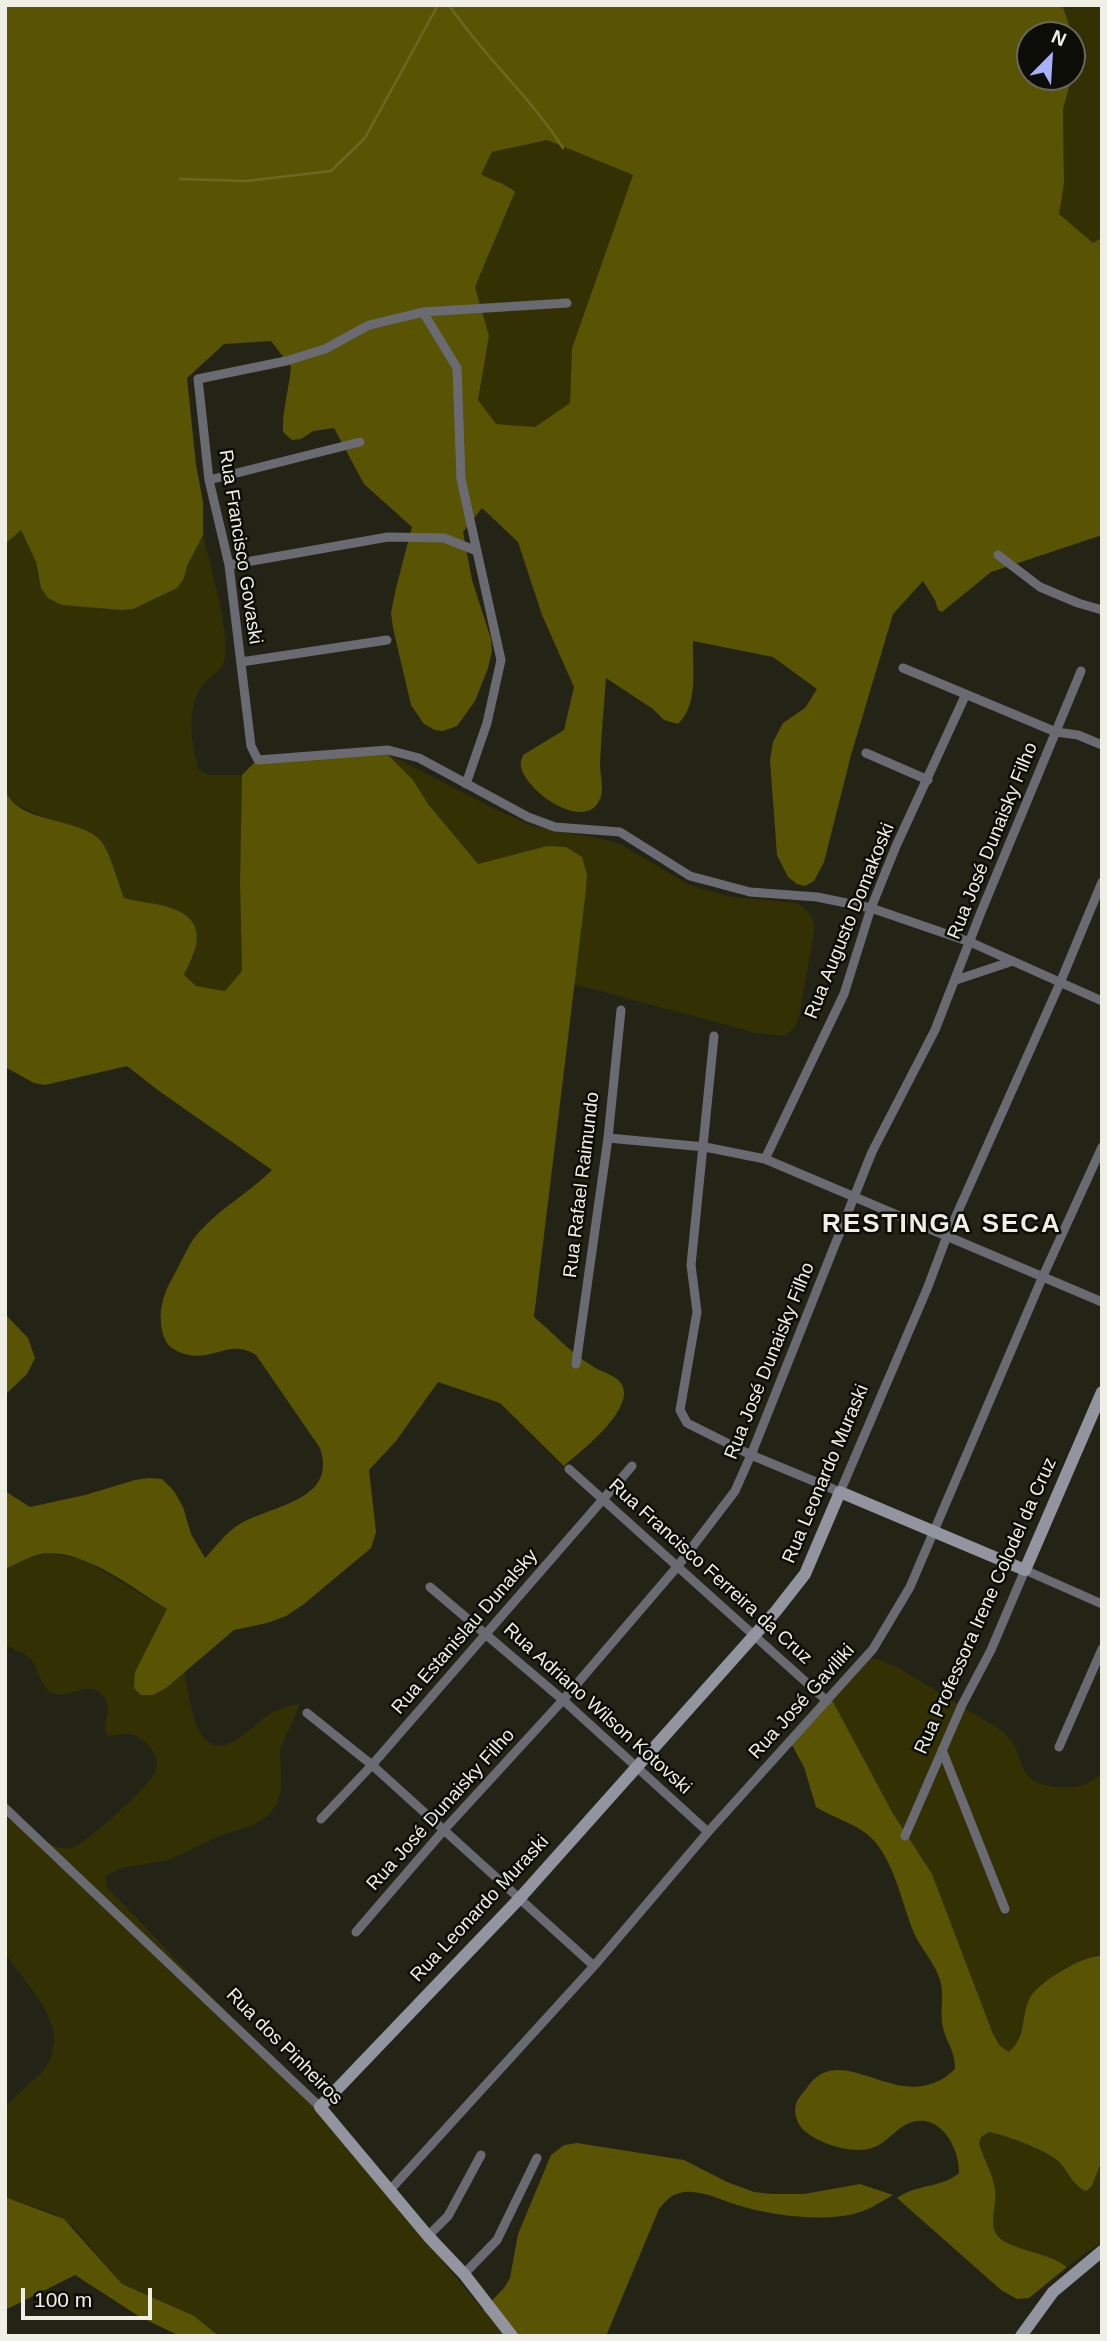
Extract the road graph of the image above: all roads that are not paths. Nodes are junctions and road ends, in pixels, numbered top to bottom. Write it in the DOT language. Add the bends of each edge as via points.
graph roads {
  1 [pos="567,303"];
  2 [pos="423,312"];
  3 [pos="360,442"];
  4 [pos="209,480"];
  5 [pos="477,551"];
  6 [pos="998,555"];
  7 [pos="229,565"];
  8 [pos="1102,610"];
  9 [pos="387,640"];
  10 [pos="241,662"];
  11 [pos="903,668"];
  12 [pos="1081,671"];
  13 [pos="966,694"];
  14 [pos="1056,732"];
  15 [pos="1102,745"];
  16 [pos="866,753"];
  17 [pos="928,779"];
  18 [pos="466,783"];
  19 [pos="1102,882"];
  20 [pos="871,908"];
  21 [pos="970,942"];
  22 [pos="1013,961"];
  23 [pos="956,980"];
  24 [pos="1060,983"];
  25 [pos="1102,1001"];
  26 [pos="621,1010"];
  27 [pos="714,1036"];
  28 [pos="608,1138"];
  29 [pos="705,1147"];
  30 [pos="1102,1147"];
  31 [pos="765,1159"];
  32 [pos="855,1199"];
  33 [pos="947,1236"];
  34 [pos="1043,1276"];
  35 [pos="1102,1302"];
  36 [pos="576,1364"];
  37 [pos="1102,1392"];
  38 [pos="751,1455"];
  39 [pos="632,1466"];
  40 [pos="569,1469"];
  41 [pos="839,1492"];
  42 [pos="603,1497"];
  43 [pos="933,1531"];
  44 [pos="677,1567"];
  45 [pos="1025,1570"];
  46 [pos="430,1587"];
  47 [pos="1102,1604"];
  48 [pos="488,1634"];
  49 [pos="753,1635"];
  50 [pos="1102,1649"];
  51 [pos="563,1700"];
  52 [pos="827,1701"];
  53 [pos="307,1713"];
  54 [pos="1059,1747"];
  55 [pos="942,1750"];
  56 [pos="372,1765"];
  57 [pos="635,1767"];
  58 [pos="5,1808"];
  59 [pos="321,1819"];
  60 [pos="443,1831"];
  61 [pos="708,1832"];
  62 [pos="905,1836"];
  63 [pos="519,1899"];
  64 [pos="1005,1909"];
  65 [pos="356,1932"];
  66 [pos="594,1966"];
  67 [pos="320,2107"];
  68 [pos="481,2155"];
  69 [pos="537,2158"];
  70 [pos="390,2190"];
  71 [pos="428,2236"];
  72 [pos="1102,2251"];
  73 [pos="464,2274"];
  74 [pos="512,2336"];
  75 [pos="1021,2336"];
  1 -- 2 [label="street"];
  2 -- 4 [label="street, Rua Francisco Govaski" via="369,325 325,349 286,361 198,379"];
  2 -- 5 [label="street" via="457,368 461,479"];
  3 -- 4 [label="street"];
  4 -- 7 [label="street, Rua Francisco Govaski"];
  5 -- 7 [label="street" via="444,538 388,537"];
  5 -- 18 [label="street" via="501,660 487,723"];
  6 -- 8 [label="street" via="1040,587"];
  7 -- 10 [label="street, Rua Francisco Govaski"];
  9 -- 10 [label="street"];
  10 -- 18 [label="street, Rua Francisco Govaski" via="251,746 258,760 388,750 419,758"];
  11 -- 13 [label="street"];
  12 -- 14 [label="street, Rua José Dunaisky Filho"];
  13 -- 14 [label="street"];
  13 -- 17 [label="street, Rua Augusto Domakoski"];
  14 -- 15 [label="street"];
  14 -- 21 [label="street, Rua José Dunaisky Filho"];
  16 -- 17 [label="street"];
  17 -- 20 [label="street, Rua Augusto Domakoski"];
  18 -- 20 [label="street" via="555,827 621,832 690,876 750,892 817,897"];
  19 -- 24 [label="street, Rua Leonardo Muraski"];
  20 -- 21 [label="street"];
  20 -- 31 [label="street, Rua Augusto Domakoski" via="844,994"];
  21 -- 22 [label="street"];
  21 -- 23 [label="street, Rua José Dunaisky Filho"];
  22 -- 23 [label="street"];
  22 -- 24 [label="street"];
  23 -- 32 [label="street, Rua José Dunaisky Filho" via="872,1152"];
  24 -- 25 [label="street"];
  24 -- 33 [label="street, Rua Leonardo Muraski"];
  26 -- 28 [label="street, Rua Rafael Raimundo"];
  27 -- 29 [label="street"];
  28 -- 29 [label="street"];
  28 -- 36 [label="street, Rua Rafael Raimundo"];
  29 -- 31 [label="street"];
  29 -- 38 [label="street" via="691,1265 697,1312 680,1410 687,1423"];
  30 -- 34 [label="street, Rua José Gaviliki"];
  31 -- 32 [label="street"];
  32 -- 33 [label="street"];
  32 -- 38 [label="street, Rua José Dunaisky Filho"];
  33 -- 34 [label="street"];
  33 -- 41 [label="street, Rua Leonardo Muraski"];
  34 -- 35 [label="street"];
  34 -- 43 [label="street, Rua José Gaviliki"];
  37 -- 45 [label="street, Rua Professora Irene Colodel da Cruz"];
  38 -- 41 [label="street"];
  38 -- 44 [label="street, Rua José Dunaisky Filho" via="735,1491"];
  39 -- 42 [label="street, Rua Estanislau Dunalsky"];
  40 -- 42 [label="street, Rua Francisco Ferreira da Cruz"];
  41 -- 43 [label="street"];
  41 -- 49 [label="street, Rua Leonardo Muraski" via="805,1574"];
  42 -- 44 [label="street, Rua Francisco Ferreira da Cruz"];
  42 -- 48 [label="street, Rua Estanislau Dunalsky"];
  43 -- 45 [label="street"];
  43 -- 52 [label="street, Rua José Gaviliki" via="910,1587 873,1649"];
  44 -- 49 [label="street, Rua Francisco Ferreira da Cruz"];
  44 -- 51 [label="street, Rua José Dunaisky Filho"];
  45 -- 47 [label="street"];
  45 -- 55 [label="street, Rua Professora Irene Colodel da Cruz"];
  46 -- 48 [label="street, Rua Adriano Wilson Kotovski"];
  48 -- 51 [label="street, Rua Adriano Wilson Kotovski"];
  48 -- 56 [label="street, Rua Estanislau Dunalsky"];
  49 -- 52 [label="street, Rua Francisco Ferreira da Cruz"];
  49 -- 57 [label="street, Rua Leonardo Muraski"];
  50 -- 54 [label="street"];
  51 -- 57 [label="street, Rua Adriano Wilson Kotovski"];
  51 -- 60 [label="street, Rua José Dunaisky Filho"];
  52 -- 61 [label="street, Rua José Gaviliki"];
  53 -- 56 [label="street"];
  55 -- 62 [label="street, Rua Professora Irene Colodel da Cruz"];
  55 -- 64 [label="street"];
  56 -- 59 [label="street, Rua Estanislau Dunalsky"];
  56 -- 60 [label="street"];
  57 -- 61 [label="street, Rua Adriano Wilson Kotovski"];
  57 -- 63 [label="street, Rua Leonardo Muraski"];
  58 -- 67 [label="street, Rua dos Pinheiros"];
  60 -- 63 [label="street"];
  60 -- 65 [label="street, Rua José Dunaisky Filho"];
  61 -- 66 [label="street, Rua José Gaviliki"];
  63 -- 66 [label="street"];
  63 -- 67 [label="street, Rua Leonardo Muraski"];
  66 -- 70 [label="street, Rua José Gaviliki"];
  67 -- 70 [label="street, Rua dos Pinheiros"];
  68 -- 71 [label="street" via="448,2216"];
  69 -- 73 [label="street" via="497,2240"];
  70 -- 71 [label="street, Rua dos Pinheiros"];
  71 -- 73 [label="street, Rua dos Pinheiros"];
  72 -- 75 [label="street" via="1053,2292"];
  73 -- 74 [label="street, Rua dos Pinheiros"];
}
